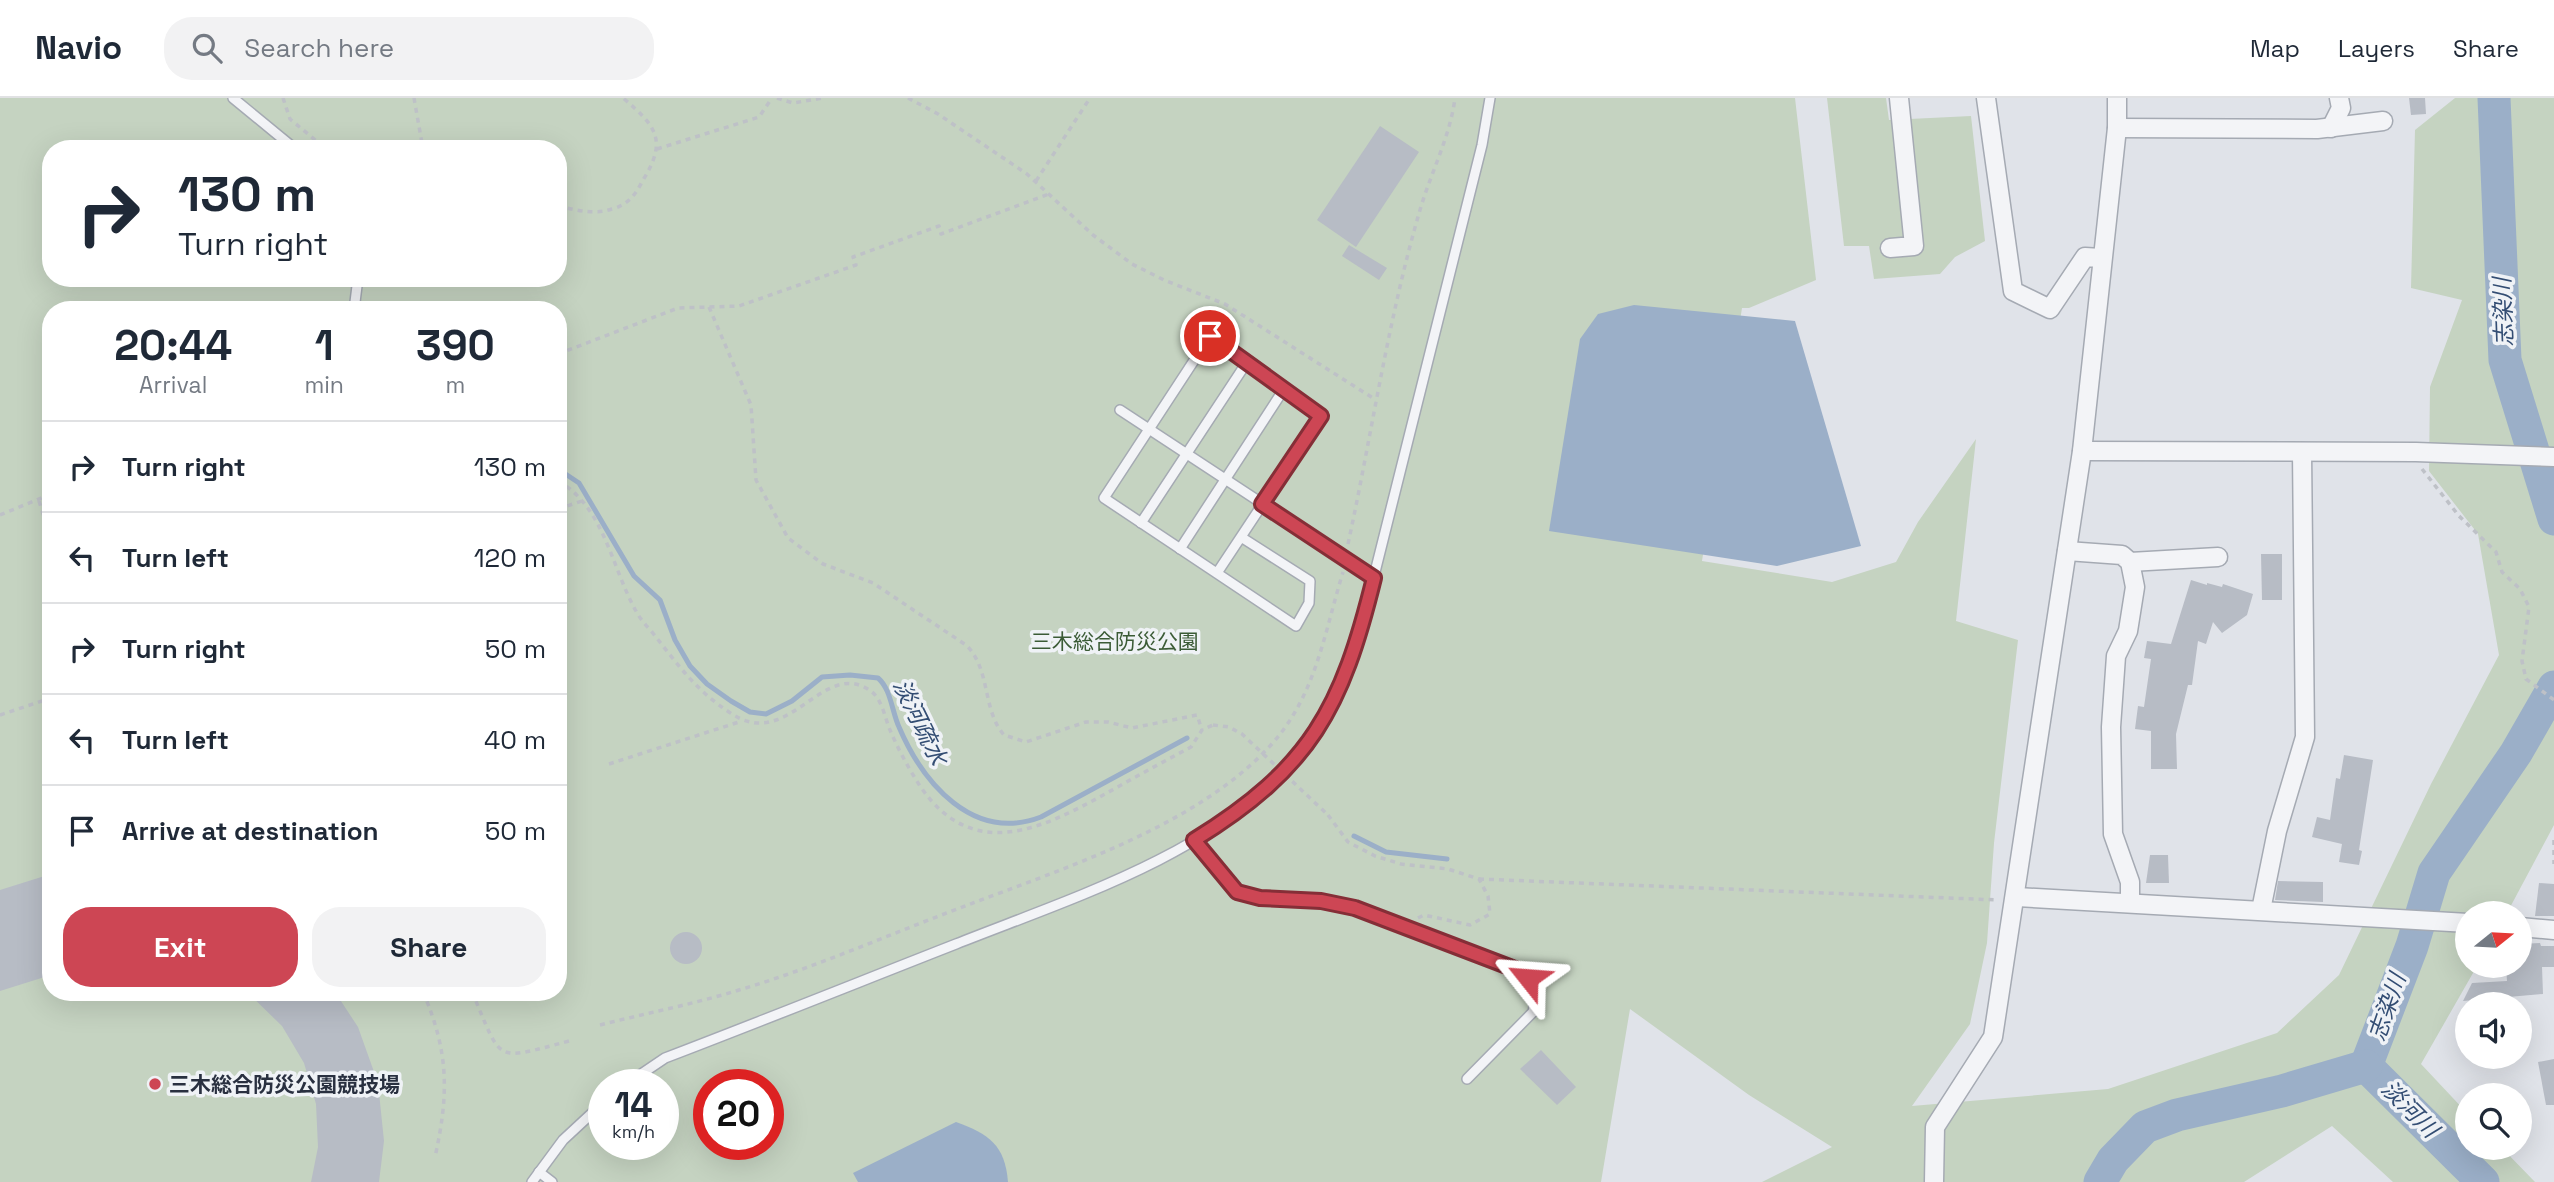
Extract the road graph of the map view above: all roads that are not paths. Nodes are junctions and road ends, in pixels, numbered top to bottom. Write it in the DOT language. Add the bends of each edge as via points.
graph roads {
  1 [pos="233,98"];
  2 [pos="1490,98"];
  3 [pos="1899,98"];
  4 [pos="1986,98"];
  5 [pos="2117,98"];
  6 [pos="2339,98"];
  7 [pos="244,101"];
  8 [pos="2383,121"];
  9 [pos="2117,128"];
  10 [pos="2331,128"];
  11 [pos="285,140"];
  12 [pos="1890,248"];
  13 [pos="2101,258"];
  14 [pos="1247,362"];
  15 [pos="1284,389"];
  16 [pos="1120,410"];
  17 [pos="1149,429"];
  18 [pos="2081,451"];
  19 [pos="2302,452"];
  20 [pos="1187,454"];
  21 [pos="2554,457"];
  22 [pos="1225,479"];
  23 [pos="1262,504"];
  24 [pos="1142,523"];
  25 [pos="1241,537"];
  26 [pos="1180,549"];
  27 [pos="2067,551"];
  28 [pos="2218,557"];
  29 [pos="2130,562"];
  30 [pos="1217,573"];
  31 [pos="1374,578"];
  32 [pos="1194,840"];
  33 [pos="2017,897"];
  34 [pos="2130,903"];
  35 [pos="2261,910"];
  36 [pos="2455,922"];
  37 [pos="2532,928"];
  38 [pos="2554,930"];
  39 [pos="648,1069"];
  40 [pos="1466,1079"];
  41 [pos="588,1117"];
  42 [pos="539,1172"];
  43 [pos="532,1182"];
  44 [pos="552,1182"];
  45 [pos="1934,1182"];
  1 -- 7 [label="lane"];
  2 -- 31 [label="lane"];
  3 -- 12 [label="street" via="1914,246"];
  4 -- 13 [label="street" via="2013,291 2050,309 2085,257"];
  5 -- 9 [label="street"];
  6 -- 10 [label="street" via="2341,108"];
  7 -- 11 [label="lane"];
  8 -- 10 [label="street"];
  9 -- 10 [label="street"];
  9 -- 13 [label="street"];
  13 -- 18 [label="street"];
  14 -- 15 [label="lane"];
  14 -- 17 [label="lane" via="1210,336"];
  14 -- 20 [label="lane"];
  15 -- 22 [label="lane"];
  15 -- 23 [label="lane" via="1321,416"];
  16 -- 17 [label="lane"];
  17 -- 20 [label="lane"];
  17 -- 24 [label="lane" via="1104,498"];
  18 -- 19 [label="street"];
  18 -- 27 [label="street"];
  19 -- 21 [label="street"];
  19 -- 35 [label="street" via="2305,737 2277,831"];
  20 -- 22 [label="lane"];
  20 -- 24 [label="lane"];
  22 -- 23 [label="lane"];
  22 -- 26 [label="lane"];
  23 -- 25 [label="lane"];
  23 -- 31 [label="lane"];
  24 -- 26 [label="lane"];
  25 -- 30 [label="lane"];
  25 -- 30 [label="lane" via="1310,582 1310,603 1296,626"];
  26 -- 30 [label="lane"];
  27 -- 29 [label="street" via="2122,555"];
  27 -- 33 [label="street"];
  28 -- 29 [label="street"];
  29 -- 34 [label="street" via="2135,587 2128,631 2116,656 2111,727 2113,834 2130,882"];
  31 -- 32 [label="lane" via="1351,662 1321,727 1265,791"];
  32 -- 39 [label="lane" via="1061,904 664,1058"];
  32 -- 40 [label="lane" via="1237,892 1355,908 1520,971 1534,988 1534,1012"];
  33 -- 34 [label="street"];
  33 -- 45 [label="street" via="1993,1037 1935,1127"];
  34 -- 35 [label="street"];
  35 -- 36 [label="street"];
  37 -- 38 [label="street"];
  41 -- 42 [label="lane"];
  42 -- 43 [label="lane"];
  42 -- 44 [label="lane"];
}
